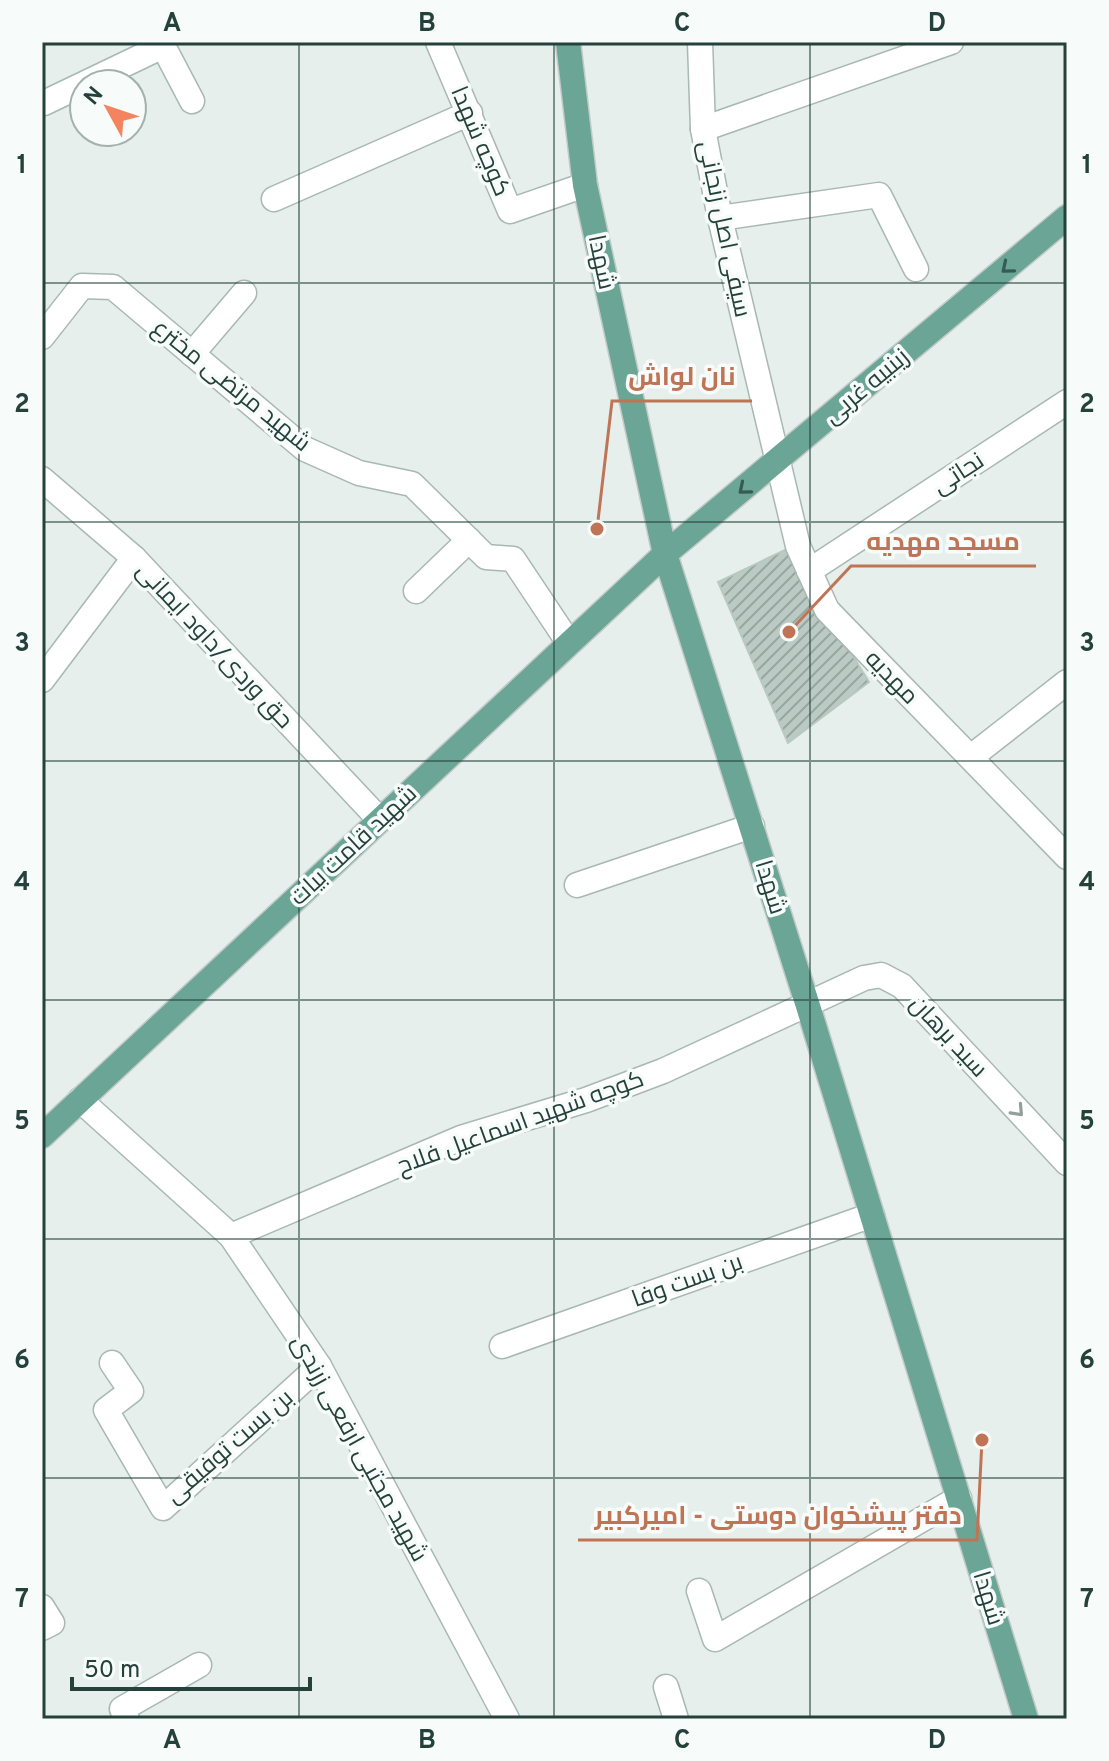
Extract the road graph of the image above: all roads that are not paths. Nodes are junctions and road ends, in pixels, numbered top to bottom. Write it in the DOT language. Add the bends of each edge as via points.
graph roads {
  1 [pos="438,42"];
  2 [pos="568,42"];
  3 [pos="700,42"];
  4 [pos="950,42"];
  5 [pos="162,44"];
  6 [pos="192,101"];
  7 [pos="44,103"];
  8 [pos="470,113"];
  9 [pos="703,129"];
  10 [pos="585,185"];
  11 [pos="274,199"];
  12 [pos="1067,217"];
  13 [pos="720,218"];
  14 [pos="916,269"];
  15 [pos="244,293"];
  16 [pos="42,337"];
  17 [pos="192,354"];
  18 [pos="1067,402"];
  19 [pos="777,461"];
  20 [pos="42,479"];
  21 [pos="469,540"];
  22 [pos="665,554"];
  23 [pos="134,558"];
  24 [pos="809,571"];
  25 [pos="416,591"];
  26 [pos="569,643"];
  27 [pos="42,680"];
  28 [pos="1067,682"];
  29 [pos="971,757"];
  30 [pos="380,820"];
  31 [pos="752,826"];
  32 [pos="1067,857"];
  33 [pos="577,885"];
  34 [pos="808,1006"];
  35 [pos="80,1100"];
  36 [pos="42,1136"];
  37 [pos="1067,1163"];
  38 [pos="872,1215"];
  39 [pos="231,1236"];
  40 [pos="502,1346"];
  41 [pos="112,1363"];
  42 [pos="319,1366"];
  43 [pos="959,1498"];
  44 [pos="699,1591"];
  45 [pos="42,1607"];
  46 [pos="42,1628"];
  47 [pos="199,1665"];
  48 [pos="666,1687"];
  49 [pos="127,1719"];
  50 [pos="507,1719"];
  51 [pos="676,1719"];
  52 [pos="1026,1719"];
  1 -- 8 [label="street, کوچه شهدا"];
  2 -- 10 [label="main road, شهدا"];
  3 -- 9 [label="street, سیفی اصل زنجانی"];
  4 -- 9 [label="street"];
  5 -- 6 [label="street"];
  5 -- 7 [label="street"];
  8 -- 10 [label="street, کوچه شهدا" via="510,211"];
  8 -- 11 [label="street"];
  9 -- 13 [label="street, سیفی اصل زنجانی"];
  10 -- 22 [label="main road, شهدا"];
  12 -- 19 [label="main road, زینبیه غربی, one-way"];
  13 -- 14 [label="street" via="879,195"];
  13 -- 19 [label="street, سیفی اصل زنجانی"];
  15 -- 17 [label="street"];
  16 -- 17 [label="street, شهید مرتضی مخترع" via="82,286 113,287"];
  17 -- 21 [label="street, شهید مرتضی مخترع" via="305,449 359,473 412,484"];
  18 -- 24 [label="street, نجاتی"];
  19 -- 22 [label="main road, زینبیه غربی, one-way"];
  19 -- 24 [label="street, مهدیه"];
  20 -- 23 [label="street, حق وردی/داود ایمانی"];
  21 -- 25 [label="street"];
  21 -- 26 [label="street, شهید مرتضی مخترع" via="486,557 513,559"];
  22 -- 26 [label="main road, شهید قامت بیات"];
  22 -- 31 [label="main road, شهدا"];
  23 -- 27 [label="street"];
  23 -- 30 [label="street, حق وردی/داود ایمانی"];
  24 -- 29 [label="street, مهدیه" via="827,610"];
  26 -- 30 [label="main road, شهید قامت بیات"];
  28 -- 29 [label="street"];
  29 -- 32 [label="street, مهدیه"];
  30 -- 35 [label="main road, شهید قامت بیات"];
  31 -- 33 [label="street"];
  31 -- 34 [label="main road, شهدا"];
  34 -- 37 [label="street, سید برهان, one-way" via="864,978 881,975 902,986"];
  34 -- 38 [label="main road, شهدا"];
  34 -- 39 [label="street, کوچه شهید اسماعیل فلاح" via="663,1071 461,1138"];
  35 -- 36 [label="main road, شهید قامت بیات"];
  35 -- 39 [label="street, شهید مجتبی ارفعی زرندی"];
  38 -- 40 [label="street, بن بست وفا"];
  38 -- 43 [label="main road, شهدا"];
  39 -- 42 [label="street, شهید مجتبی ارفعی زرندی"];
  41 -- 42 [label="street, بن بست توفیقی" via="131,1391 106,1410 163,1508"];
  42 -- 50 [label="street, شهید مجتبی ارفعی زرندی"];
  43 -- 44 [label="street" via="715,1639"];
  43 -- 52 [label="main road, شهدا"];
  45 -- 46 [label="street" via="52,1623"];
  47 -- 49 [label="street" via="122,1709"];
  48 -- 51 [label="street"];
}
